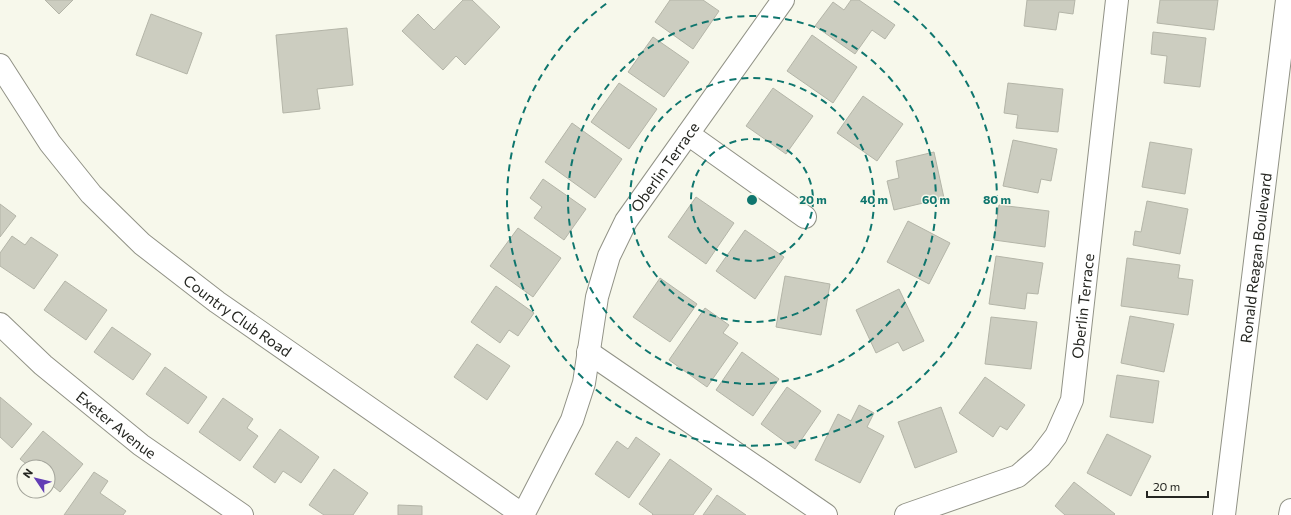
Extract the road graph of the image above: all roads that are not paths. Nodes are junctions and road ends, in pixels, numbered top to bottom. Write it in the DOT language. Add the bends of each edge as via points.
graph roads {
  1 [pos="783,0"];
  2 [pos="1118,0"];
  3 [pos="1288,5"];
  4 [pos="0,65"];
  5 [pos="688,134"];
  6 [pos="805,217"];
  7 [pos="0,324"];
  8 [pos="588,352"];
  9 [pos="1291,510"];
  10 [pos="242,515"];
  11 [pos="523,515"];
  12 [pos="826,515"];
  13 [pos="906,515"];
  14 [pos="1224,515"];
  15 [pos="1290,515"];
  1 -- 5 [label="street, Oberlin Terrace"];
  2 -- 13 [label="street, Oberlin Terrace" via="1072,400 1056,436 1040,457 1018,476"];
  3 -- 14 [label="street, Ronald Reagan Boulevard"];
  4 -- 11 [label="street, Country Club Road" via="50,143 86,189 142,244 217,302"];
  5 -- 6 [label="street"];
  5 -- 8 [label="street, Oberlin Terrace" via="626,221 609,256 597,297"];
  7 -- 10 [label="street, Exeter Avenue" via="43,365 141,445"];
  8 -- 11 [label="street, Oberlin Terrace" via="584,383 572,420"];
  8 -- 12 [label="street"];
  9 -- 15 [label="street"];
}
